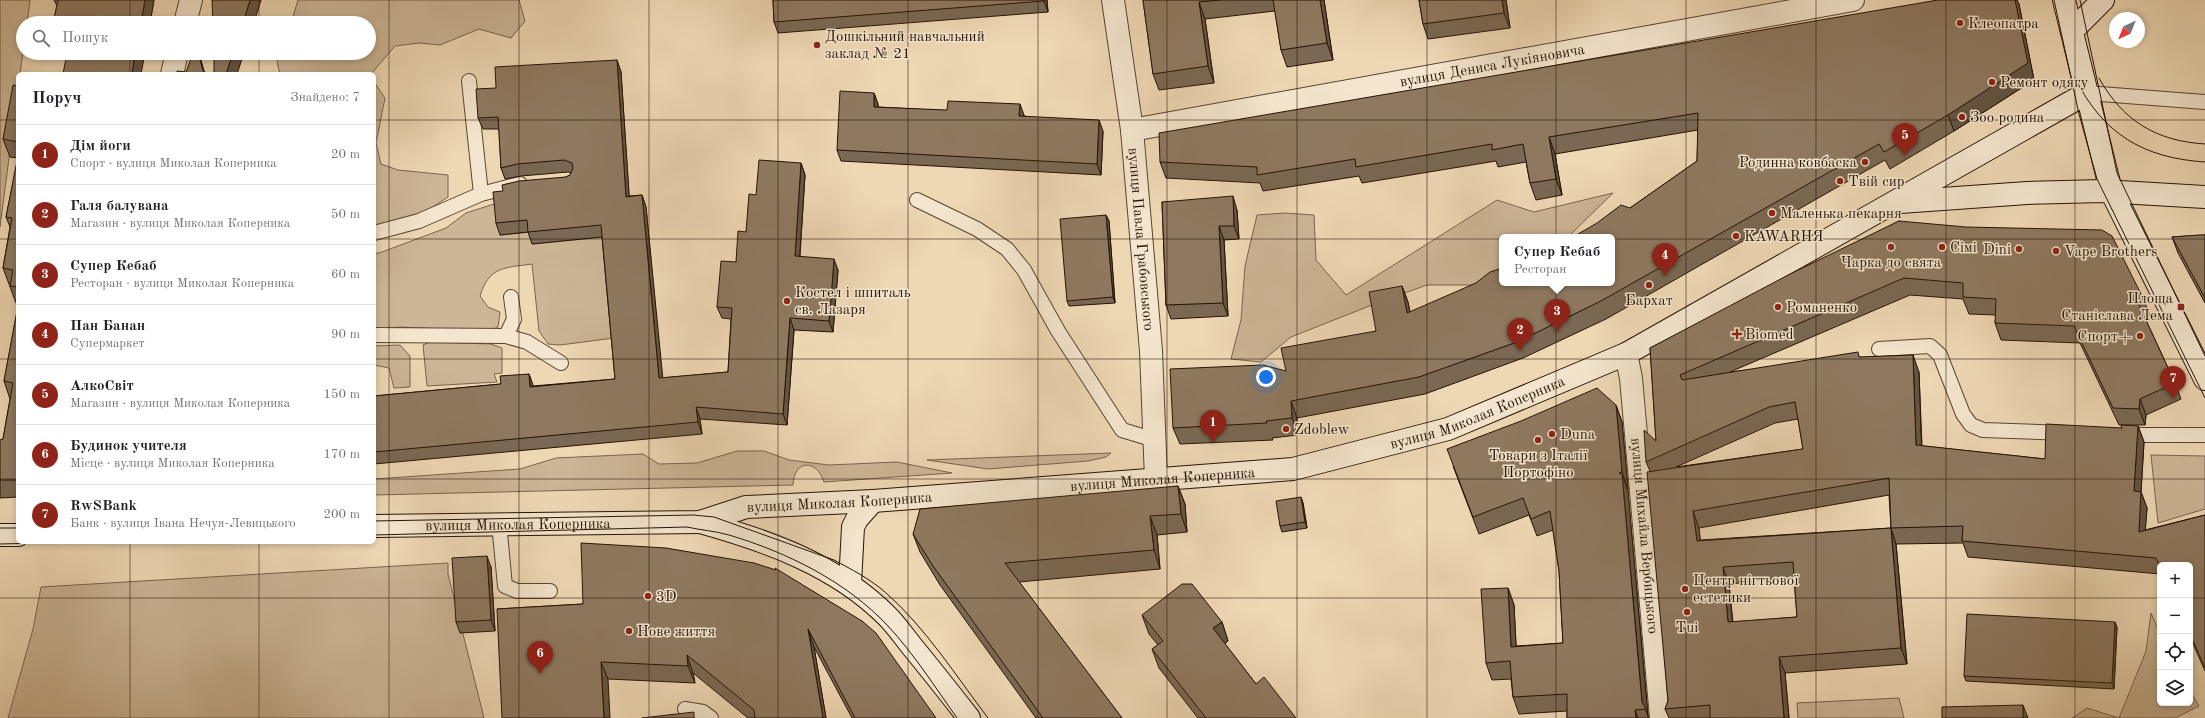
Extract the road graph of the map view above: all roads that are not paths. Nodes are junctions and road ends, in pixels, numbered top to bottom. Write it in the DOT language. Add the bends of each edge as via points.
graph roads {
  1 [pos="191,0"];
  2 [pos="1113,0"];
  3 [pos="1849,0"];
  4 [pos="2064,0"];
  5 [pos="2103,0"];
  6 [pos="187,16"];
  7 [pos="2072,31"];
  8 [pos="176,60"];
  9 [pos="173,72"];
  10 [pos="469,81"];
  11 [pos="2087,93"];
  12 [pos="2205,102"];
  13 [pos="1132,130"];
  14 [pos="530,183"];
  15 [pos="2111,192"];
  16 [pos="481,194"];
  17 [pos="2205,197"];
  18 [pos="917,200"];
  19 [pos="1893,202"];
  20 [pos="376,232"];
  21 [pos="511,297"];
  22 [pos="376,335"];
  23 [pos="506,336"];
  24 [pos="1879,349"];
  25 [pos="1626,354"];
  26 [pos="561,363"];
  27 [pos="2205,379"];
  28 [pos="2077,433"];
  29 [pos="2108,434"];
  30 [pos="2205,436"];
  31 [pos="1155,440"];
  32 [pos="1156,479"];
  33 [pos="873,501"];
  34 [pos="700,522"];
  35 [pos="499,523"];
  36 [pos="376,526"];
  37 [pos="0,535"];
  38 [pos="16,535"];
  39 [pos="850,584"];
  40 [pos="550,591"];
  41 [pos="685,709"];
  42 [pos="711,718"];
  43 [pos="969,718"];
  44 [pos="1661,718"];
  1 -- 6 [label="main road"];
  2 -- 13 [label="main road, вулиця Павла Грабовського"];
  3 -- 13 [label="main road, вулиця Дениса Лукіяновича"];
  4 -- 7 [label="main road"];
  5 -- 7 [label="main road"];
  7 -- 11 [label="main road"];
  8 -- 9 [label="main road"];
  10 -- 16 [label="lane"];
  11 -- 12 [label="lane"];
  11 -- 15 [label="main road"];
  11 -- 19 [label="main road, вулиця Миколая Коперника"];
  13 -- 31 [label="main road, вулиця Павла Грабовського" via="1151,351"];
  14 -- 16 [label="lane"];
  15 -- 17 [label="main road, вулиця Миколая Коперника"];
  15 -- 19 [label="main road, вулиця Миколая Коперника" via="2027,193"];
  15 -- 27 [label="main road"];
  16 -- 20 [label="lane" via="419,221"];
  18 -- 31 [label="lane" via="977,229 1007,249 1024,270 1058,331 1122,430"];
  19 -- 25 [label="main road, вулиця Миколая Коперника"];
  21 -- 23 [label="lane" via="514,319"];
  22 -- 23 [label="lane"];
  23 -- 26 [label="lane" via="527,342"];
  24 -- 28 [label="lane" via="1930,346 1940,355 1963,414 1971,424 1983,430"];
  25 -- 32 [label="main road, вулиця Миколая Коперника" via="1448,429 1293,469"];
  25 -- 44 [label="main road, вулиця Михайла Вербицького" via="1631,378"];
  29 -- 30 [label="lane"];
  31 -- 32 [label="main road, вулиця Павла Грабовського"];
  32 -- 33 [label="main road, вулиця Миколая Коперника"];
  33 -- 34 [label="main road, вулиця Миколая Коперника" via="746,507"];
  33 -- 39 [label="main road" via="856,519 853,527"];
  34 -- 35 [label="main road, вулиця Миколая Коперника"];
  34 -- 39 [label="main road" via="749,536 794,554"];
  35 -- 36 [label="main road, вулиця Миколая Коперника"];
  35 -- 40 [label="lane" via="506,586 517,591"];
  37 -- 38 [label="main road"];
  39 -- 43 [label="main road" via="888,617"];
  41 -- 42 [label="lane" via="703,712"];
}
